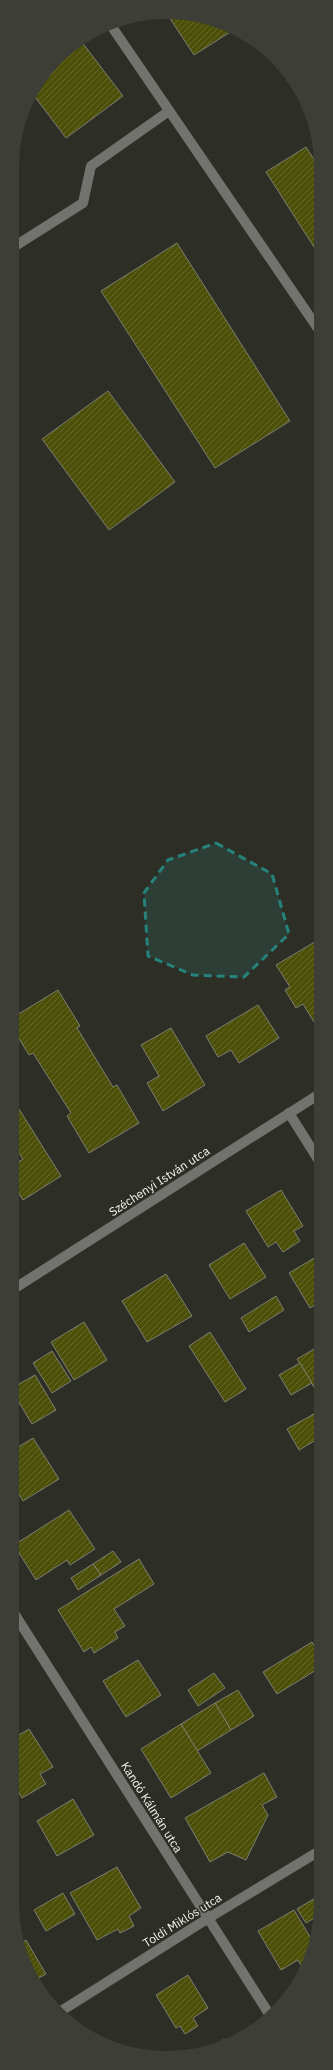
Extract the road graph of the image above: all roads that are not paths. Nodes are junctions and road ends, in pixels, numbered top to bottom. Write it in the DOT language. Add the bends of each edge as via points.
graph roads {
  1 [pos="113,29"];
  2 [pos="169,111"];
  3 [pos="19,244"];
  4 [pos="314,323"];
  5 [pos="314,1098"];
  6 [pos="289,1114"];
  7 [pos="314,1153"];
  8 [pos="19,1286"];
  9 [pos="19,1621"];
  10 [pos="314,1854"];
  11 [pos="207,1919"];
  12 [pos="64,2009"];
  13 [pos="267,2011"];
  1 -- 2 [label="street"];
  2 -- 3 [label="street" via="91,166 83,203"];
  2 -- 4 [label="street"];
  5 -- 6 [label="street, Széchenyi István utca"];
  6 -- 7 [label="street"];
  6 -- 8 [label="street, Széchenyi István utca"];
  9 -- 11 [label="street, Kandó Kálmán utca"];
  10 -- 11 [label="street, Toldi Miklós utca"];
  11 -- 12 [label="street, Toldi Miklós utca"];
  11 -- 13 [label="street, Kandó Kálmán utca"];
}
